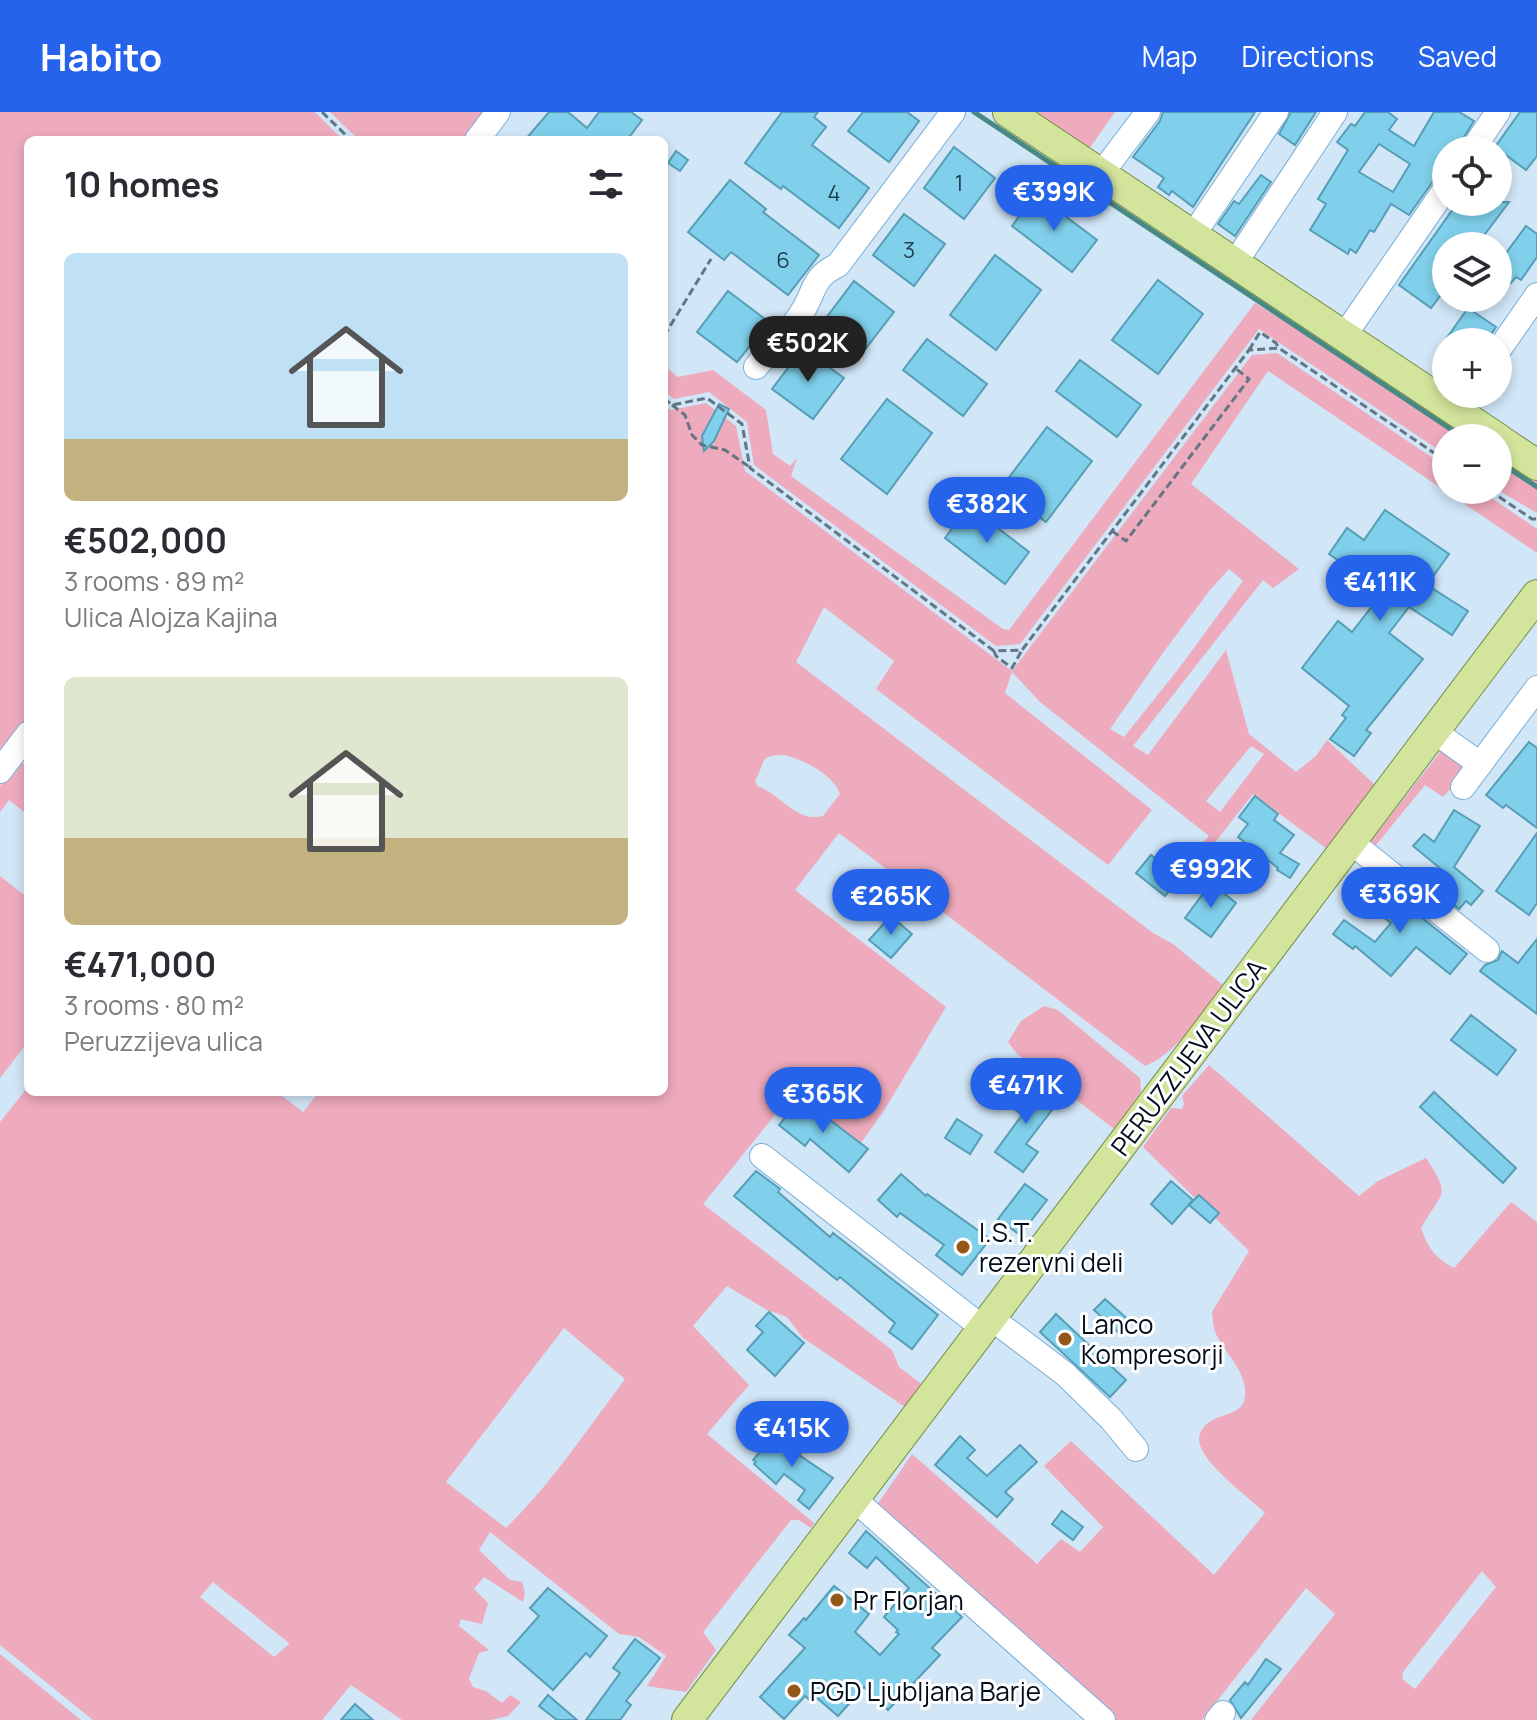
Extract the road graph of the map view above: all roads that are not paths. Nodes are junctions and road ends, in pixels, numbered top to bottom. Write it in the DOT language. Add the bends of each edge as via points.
graph roads {
  1 [pos="498,112"];
  2 [pos="953,112"];
  3 [pos="1008,112"];
  4 [pos="1148,112"];
  5 [pos="1276,112"];
  6 [pos="1335,112"];
  7 [pos="1498,112"];
  8 [pos="480,136"];
  9 [pos="1482,136"];
  10 [pos="1101,174"];
  11 [pos="1432,208"];
  12 [pos="1193,235"];
  13 [pos="1235,263"];
  14 [pos="1537,295"];
  15 [pos="1512,331"];
  16 [pos="1344,336"];
  17 [pos="756,367"];
  18 [pos="1432,385"];
  19 [pos="1468,408"];
  20 [pos="1484,424"];
  21 [pos="1512,448"];
  22 [pos="1537,465"];
  23 [pos="1537,595"];
  24 [pos="1537,688"];
  25 [pos="1435,732"];
  26 [pos="24,739"];
  27 [pos="1480,764"];
  28 [pos="0,771"];
  29 [pos="1463,787"];
  30 [pos="1351,842"];
  31 [pos="1487,950"];
  32 [pos="762,1156"];
  33 [pos="987,1323"];
  34 [pos="1136,1449"];
  35 [pos="854,1499"];
  36 [pos="687,1720"];
  37 [pos="1103,1720"];
  1 -- 8 [label="street"];
  2 -- 17 [label="street" via="838,265 815,282 801,314"];
  3 -- 10 [label="main road"];
  4 -- 10 [label="street"];
  5 -- 12 [label="street"];
  6 -- 13 [label="street"];
  7 -- 9 [label="street"];
  10 -- 12 [label="main road"];
  11 -- 16 [label="street"];
  12 -- 13 [label="main road"];
  13 -- 16 [label="main road"];
  14 -- 15 [label="street"];
  16 -- 18 [label="main road"];
  19 -- 20 [label="main road"];
  21 -- 22 [label="main road"];
  23 -- 25 [label="main road, PERUZZIJEVA ULICA"];
  24 -- 27 [label="street"];
  25 -- 27 [label="street"];
  25 -- 30 [label="main road, PERUZZIJEVA ULICA"];
  26 -- 28 [label="street"];
  27 -- 29 [label="street"];
  30 -- 31 [label="street"];
  30 -- 33 [label="main road, PERUZZIJEVA ULICA"];
  32 -- 33 [label="street"];
  33 -- 34 [label="street" via="1065,1374"];
  33 -- 35 [label="main road, PERUZZIJEVA ULICA"];
  35 -- 36 [label="main road, PERUZZIJEVA ULICA"];
  35 -- 37 [label="street"];
}
